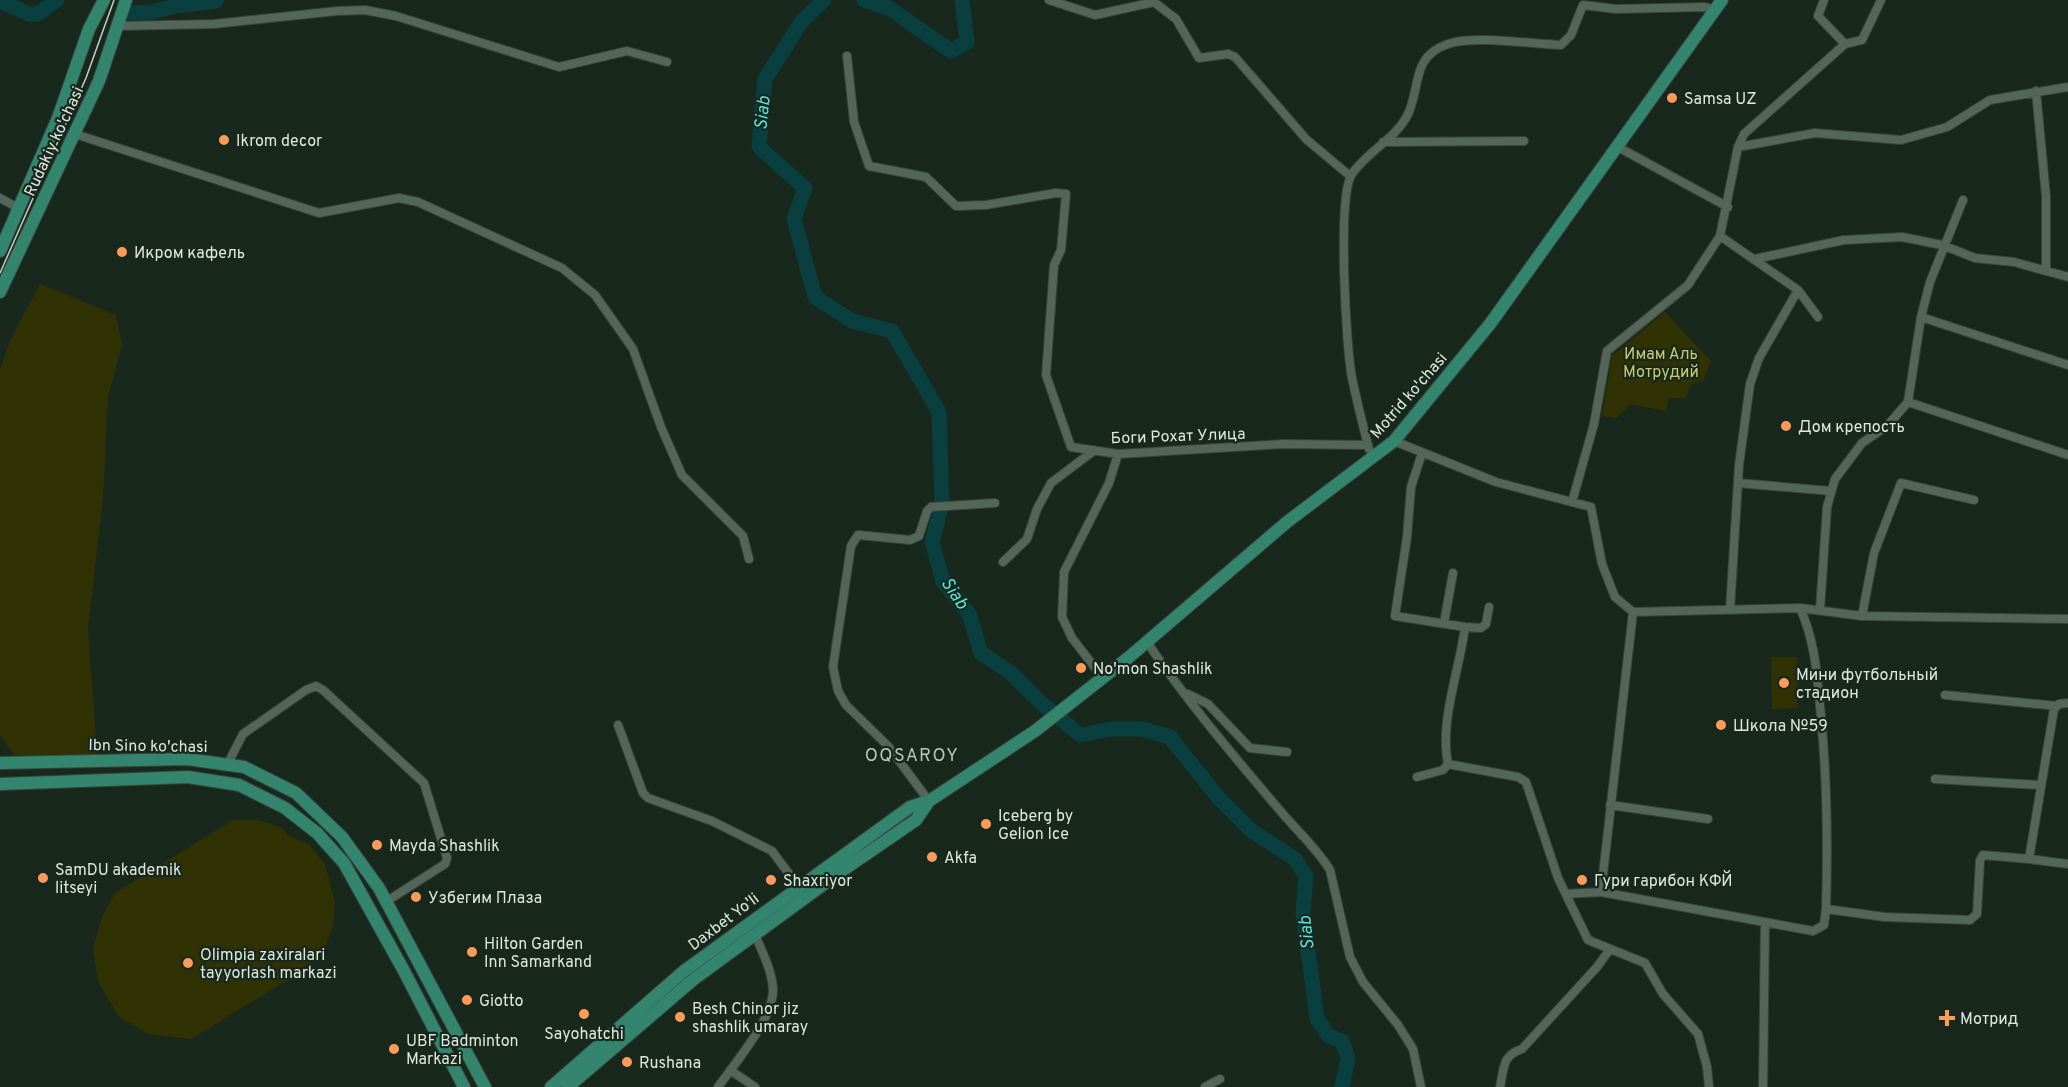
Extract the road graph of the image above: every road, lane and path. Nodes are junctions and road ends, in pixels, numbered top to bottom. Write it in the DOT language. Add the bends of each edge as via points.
graph roads {
  1 [pos="104,0"];
  2 [pos="126,0"];
  3 [pos="1049,0"];
  4 [pos="1824,0"];
  5 [pos="1881,0"];
  6 [pos="1583,2"];
  7 [pos="1719,5"];
  8 [pos="117,26"];
  9 [pos="1845,44"];
  10 [pos="847,56"];
  11 [pos="667,62"];
  12 [pos="2068,87"];
  13 [pos="2036,91"];
  14 [pos="75,134"];
  15 [pos="1524,141"];
  16 [pos="1383,142"];
  17 [pos="1616,146"];
  18 [pos="1738,147"];
  19 [pos="1350,176"];
  20 [pos="0,198"];
  21 [pos="1963,200"];
  22 [pos="1728,207"];
  23 [pos="18,208"];
  24 [pos="1720,236"];
  25 [pos="1946,247"];
  26 [pos="0,251"];
  27 [pos="1755,259"];
  28 [pos="2046,271"];
  29 [pos="2068,277"];
  30 [pos="1798,290"];
  31 [pos="0,292"];
  32 [pos="1818,317"];
  33 [pos="1921,317"];
  34 [pos="2068,365"];
  35 [pos="1908,402"];
  36 [pos="1394,441"];
  37 [pos="1368,445"];
  38 [pos="1092,452"];
  39 [pos="1422,453"];
  40 [pos="1118,454"];
  41 [pos="2068,455"];
  42 [pos="1371,458"];
  43 [pos="1738,483"];
  44 [pos="1832,491"];
  45 [pos="1974,500"];
  46 [pos="1572,502"];
  47 [pos="995,503"];
  48 [pos="749,559"];
  49 [pos="1003,562"];
  50 [pos="1453,573"];
  51 [pos="1489,607"];
  52 [pos="1800,608"];
  53 [pos="1730,610"];
  54 [pos="1820,610"];
  55 [pos="1633,612"];
  56 [pos="1862,616"];
  57 [pos="2068,619"];
  58 [pos="1444,623"];
  59 [pos="1465,627"];
  60 [pos="1147,642"];
  61 [pos="1103,678"];
  62 [pos="1185,692"];
  63 [pos="1945,695"];
  64 [pos="2068,703"];
  65 [pos="2057,706"];
  66 [pos="618,726"];
  67 [pos="1035,731"];
  68 [pos="1287,752"];
  69 [pos="0,763"];
  70 [pos="228,764"];
  71 [pos="1448,764"];
  72 [pos="1417,777"];
  73 [pos="1935,779"];
  74 [pos="0,784"];
  75 [pos="2040,785"];
  76 [pos="929,801"];
  77 [pos="1610,805"];
  78 [pos="1708,819"];
  79 [pos="2030,859"];
  80 [pos="2068,864"];
  81 [pos="798,886"];
  82 [pos="1601,892"];
  83 [pos="1566,894"];
  84 [pos="387,901"];
  85 [pos="1826,909"];
  86 [pos="1765,923"];
  87 [pos="755,935"];
  88 [pos="1610,949"];
  89 [pos="730,1070"];
  90 [pos="1220,1079"];
  91 [pos="464,1087"];
  92 [pos="484,1087"];
  93 [pos="551,1087"];
  94 [pos="568,1087"];
  95 [pos="718,1087"];
  96 [pos="755,1087"];
  97 [pos="1205,1087"];
  98 [pos="1421,1087"];
  99 [pos="1500,1087"];
  100 [pos="1709,1087"];
  101 [pos="1763,1087"];
  1 -- 23 [label="main road, Rudakiy ko'chasi"];
  2 -- 8 [label="main road, Rudakiy ko'chasi"];
  3 -- 19 [label="street" via="1095,15 1154,2 1176,19 1199,57 1236,57 1306,139"];
  4 -- 9 [label="street" via="1818,16"];
  5 -- 9 [label="street" via="1862,40"];
  6 -- 7 [label="street" via="1616,9"];
  6 -- 16 [label="street" via="1571,35 1561,45 1463,40 1446,44 1425,58 1405,121"];
  7 -- 17 [label="main road, Motrid ko'chasi"];
  8 -- 11 [label="street" via="214,24 365,10 559,67 627,51"];
  8 -- 14 [label="main road, Rudakiy ko'chasi" via="99,81"];
  9 -- 18 [label="street" via="1744,134"];
  10 -- 38 [label="street, Боги Рохат Улица" via="854,122 869,166 926,177 956,206 1066,194 1061,250 1054,265 1046,375 1071,447"];
  12 -- 13 [label="street"];
  13 -- 18 [label="street" via="1990,100 1947,127 1902,140 1815,133"];
  13 -- 28 [label="street" via="2046,196"];
  14 -- 31 [label="main road, Rudakiy ko'chasi"];
  14 -- 48 [label="street" via="319,213 399,198 418,202 562,268 595,295 619,326 633,349 682,475 743,536"];
  15 -- 16 [label="street"];
  16 -- 19 [label="street"];
  17 -- 22 [label="street"];
  17 -- 36 [label="main road, Motrid ko'chasi" via="1490,324"];
  18 -- 22 [label="street"];
  19 -- 37 [label="street" via="1344,214 1346,328 1352,377"];
  20 -- 23 [label="street"];
  21 -- 25 [label="street"];
  22 -- 24 [label="street"];
  23 -- 26 [label="main road, Rudakiy ko'chasi"];
  24 -- 27 [label="street"];
  24 -- 46 [label="street" via="1688,285 1606,351 1592,433"];
  25 -- 27 [label="street" via="1902,237 1844,240"];
  25 -- 28 [label="street" via="1975,258 2014,262"];
  25 -- 33 [label="street" via="1930,282"];
  27 -- 30 [label="street"];
  28 -- 29 [label="street"];
  30 -- 32 [label="street"];
  30 -- 43 [label="street" via="1754,369"];
  33 -- 34 [label="street"];
  33 -- 35 [label="street"];
  35 -- 41 [label="street"];
  35 -- 44 [label="street" via="1848,459 1834,479"];
  36 -- 39 [label="street"];
  36 -- 42 [label="main road, Motrid ko'chasi"];
  37 -- 40 [label="street, Боги Рохат Улица" via="1283,444"];
  37 -- 42 [label="street"];
  38 -- 40 [label="street, Боги Рохат Улица"];
  38 -- 49 [label="street" via="1052,483 1037,509 1027,539"];
  39 -- 46 [label="street" via="1496,482"];
  39 -- 58 [label="street" via="1411,488 1395,616"];
  40 -- 61 [label="street" via="1110,483 1064,572 1062,617 1072,638"];
  42 -- 60 [label="main road, Motrid ko'chasi" via="1287,522"];
  43 -- 44 [label="street"];
  43 -- 53 [label="street"];
  44 -- 54 [label="street" via="1827,507"];
  45 -- 56 [label="street" via="1901,483 1874,553"];
  46 -- 55 [label="street" via="1591,507 1602,564 1615,597"];
  47 -- 76 [label="street" via="931,507 919,536 910,540 858,535 854,539 833,667 838,691 846,705 888,746"];
  50 -- 58 [label="street"];
  51 -- 59 [label="street" via="1486,624 1481,628"];
  52 -- 53 [label="street"];
  52 -- 54 [label="street"];
  52 -- 85 [label="street" via="1815,647 1826,765"];
  53 -- 55 [label="street"];
  54 -- 56 [label="street"];
  55 -- 77 [label="street"];
  56 -- 57 [label="street"];
  58 -- 59 [label="street"];
  59 -- 71 [label="street" via="1453,691"];
  60 -- 61 [label="main road, Motrid ko'chasi"];
  60 -- 62 [label="street"];
  61 -- 67 [label="main road, Motrid ko'chasi"];
  62 -- 68 [label="street" via="1208,704 1250,748"];
  62 -- 98 [label="street" via="1326,864 1350,957 1363,982 1413,1049"];
  63 -- 65 [label="street"];
  64 -- 65 [label="street"];
  65 -- 75 [label="street"];
  66 -- 81 [label="street" via="648,798 712,821 772,851"];
  67 -- 76 [label="main road, Daxbet Yo'li"];
  69 -- 70 [label="main road, Ibn Sino ko'chasi" via="187,759"];
  70 -- 84 [label="main road, Ibn Sino ko'chasi" via="262,774 296,793 357,853"];
  70 -- 84 [label="street" via="243,734 253,726 306,690 316,686 323,690 424,783 429,794 447,858 445,864"];
  71 -- 72 [label="street" via="1443,770"];
  71 -- 83 [label="street" via="1518,777 1526,782 1548,853"];
  73 -- 75 [label="street"];
  74 -- 91 [label="main road, Ibn Sino ko'chasi" via="188,777 239,785 285,808 317,833 344,862"];
  75 -- 79 [label="street"];
  76 -- 81 [label="main road, Daxbet Yo'li" via="910,807"];
  76 -- 87 [label="main road, Daxbet Yo'li" via="916,820"];
  77 -- 78 [label="street"];
  77 -- 82 [label="street"];
  79 -- 80 [label="street"];
  79 -- 85 [label="street" via="1983,855 1977,915 1970,920 1885,918"];
  81 -- 93 [label="main road, Daxbet Yo'li" via="684,971"];
  82 -- 83 [label="street"];
  82 -- 86 [label="street"];
  83 -- 88 [label="street" via="1588,940"];
  84 -- 92 [label="main road, Ibn Sino ko'chasi"];
  85 -- 86 [label="street" via="1824,925 1813,931"];
  86 -- 101 [label="street"];
  87 -- 89 [label="street" via="773,988 771,1001"];
  87 -- 94 [label="main road, Daxbet Yo'li" via="668,1001"];
  88 -- 99 [label="street" via="1522,1049 1506,1058"];
  88 -- 100 [label="street" via="1645,963 1663,994 1698,1034"];
  89 -- 95 [label="street"];
  89 -- 96 [label="street"];
  90 -- 97 [label="street"];
}
